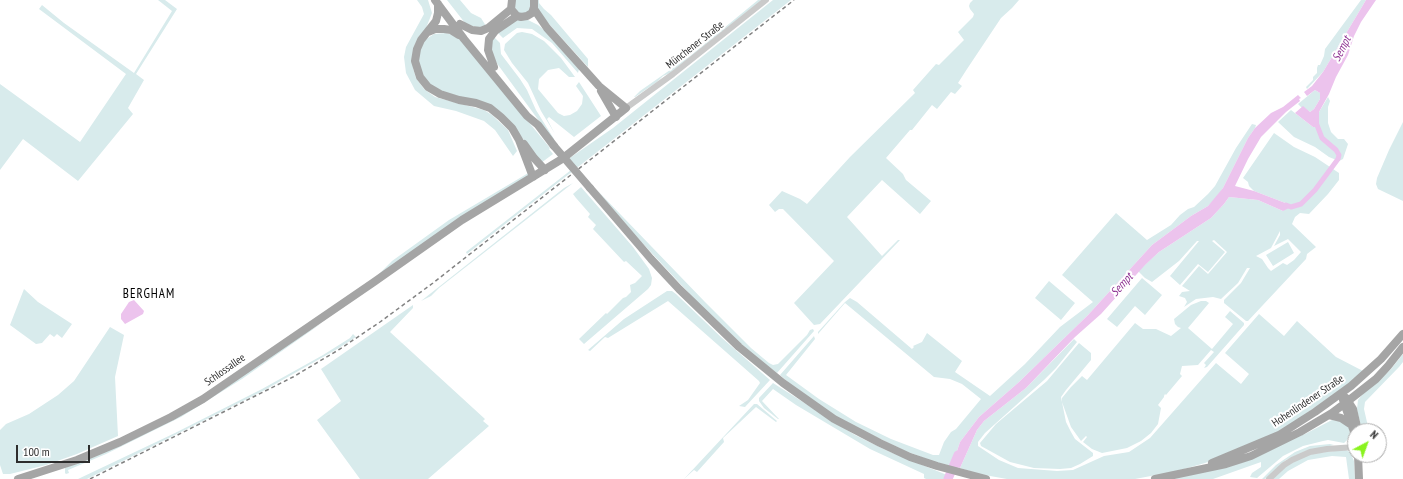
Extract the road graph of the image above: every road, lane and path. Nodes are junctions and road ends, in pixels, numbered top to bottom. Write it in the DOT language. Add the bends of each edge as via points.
graph roads {
  1 [pos="512,0"];
  2 [pos="766,0"];
  3 [pos="438,2"];
  4 [pos="534,4"];
  5 [pos="511,9"];
  6 [pos="517,16"];
  7 [pos="527,16"];
  8 [pos="460,24"];
  9 [pos="547,28"];
  10 [pos="428,32"];
  11 [pos="464,38"];
  12 [pos="494,67"];
  13 [pos="599,86"];
  14 [pos="626,108"];
  15 [pos="616,117"];
  16 [pos="538,125"];
  17 [pos="519,140"];
  18 [pos="545,170"];
  19 [pos="533,177"];
  20 [pos="1403,334"];
  21 [pos="1403,347"];
  22 [pos="1341,393"];
  23 [pos="1346,403"];
  24 [pos="1329,415"];
  25 [pos="1348,423"];
  26 [pos="1350,423"];
  27 [pos="1356,423"];
  28 [pos="1347,448"];
  29 [pos="1358,463"];
  30 [pos="1187,472"];
  31 [pos="18,479"];
  32 [pos="986,479"];
  33 [pos="1155,479"];
  34 [pos="1269,479"];
  35 [pos="1359,479"];
  1 -- 5 [label="main road"];
  2 -- 14 [label="street, Münchener Straße" via="686,65"];
  3 -- 8 [label="main road"];
  3 -- 10 [label="main road" via="438,17"];
  3 -- 11 [label="main road"];
  4 -- 7 [label="main road" via="532,12"];
  4 -- 9 [label="main road"];
  5 -- 6 [label="main road"];
  5 -- 8 [label="main road" via="481,31"];
  6 -- 7 [label="main road"];
  6 -- 12 [label="main road" via="488,39 488,50"];
  7 -- 9 [label="main road"];
  8 -- 12 [label="main road"];
  9 -- 13 [label="main road"];
  10 -- 11 [label="main road" via="440,28 447,29"];
  10 -- 17 [label="main road" via="421,40 416,54 416,66 428,87 440,94 490,108 507,123"];
  11 -- 16 [label="main road" via="527,116"];
  12 -- 16 [label="main road"];
  13 -- 14 [label="main road"];
  13 -- 15 [label="main road"];
  14 -- 15 [label="main road, Schlossallee"];
  15 -- 18 [label="main road, Schlossallee"];
  16 -- 32 [label="main road, bridge" via="648,256 679,289 764,369 823,412 856,432 925,462"];
  17 -- 18 [label="main road"];
  17 -- 19 [label="main road"];
  18 -- 19 [label="main road, Schlossallee"];
  19 -- 31 [label="main road, Schlossallee" via="462,220 203,399 120,442 77,460"];
  20 -- 22 [label="main road, Hohenlindener Straße" via="1381,359"];
  21 -- 23 [label="main road, Hohenlindener Straße" via="1376,379"];
  22 -- 23 [label="main road"];
  22 -- 30 [label="main road, Hohenlindener Straße" via="1278,435"];
  23 -- 24 [label="main road, Hohenlindener Straße"];
  23 -- 26 [label="main road"];
  23 -- 27 [label="main road" via="1353,409"];
  24 -- 25 [label="main road"];
  24 -- 30 [label="main road, Hohenlindener Straße" via="1251,456"];
  28 -- 34 [label="street" via="1306,454 1284,465"];
  29 -- 35 [label="main road"];
  30 -- 33 [label="main road"];
}
